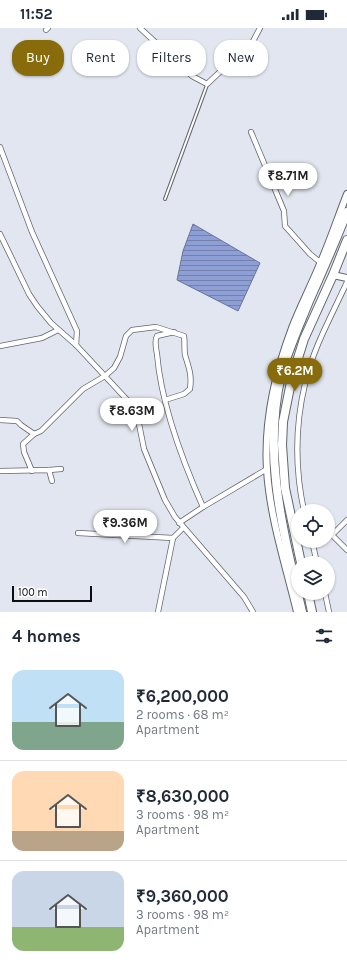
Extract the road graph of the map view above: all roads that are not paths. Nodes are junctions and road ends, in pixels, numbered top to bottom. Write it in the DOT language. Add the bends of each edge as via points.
graph roads {
  1 [pos="140,28"];
  2 [pos="260,28"];
  3 [pos="207,84"];
  4 [pos="251,132"];
  5 [pos="0,147"];
  6 [pos="347,194"];
  7 [pos="165,199"];
  8 [pos="347,212"];
  9 [pos="0,234"];
  10 [pos="347,240"];
  11 [pos="320,263"];
  12 [pos="333,275"];
  13 [pos="347,278"];
  14 [pos="347,282"];
  15 [pos="58,330"];
  16 [pos="174,332"];
  17 [pos="76,345"];
  18 [pos="0,346"];
  19 [pos="105,376"];
  20 [pos="165,400"];
  21 [pos="0,420"];
  22 [pos="34,434"];
  23 [pos="61,469"];
  24 [pos="267,469"];
  25 [pos="49,470"];
  26 [pos="0,471"];
  27 [pos="32,471"];
  28 [pos="52,481"];
  29 [pos="302,504"];
  30 [pos="203,507"];
  31 [pos="347,520"];
  32 [pos="180,523"];
  33 [pos="184,528"];
  34 [pos="335,532"];
  35 [pos="78,533"];
  36 [pos="335,536"];
  37 [pos="173,538"];
  38 [pos="347,550"];
  39 [pos="299,556"];
  40 [pos="309,600"];
  41 [pos="326,600"];
  42 [pos="158,612"];
  43 [pos="253,612"];
  44 [pos="297,612"];
  45 [pos="302,612"];
  46 [pos="312,612"];
  47 [pos="329,612"];
  1 -- 3 [label="street" via="192,76"];
  2 -- 3 [label="street" via="251,45"];
  3 -- 7 [label="lane"];
  4 -- 11 [label="street" via="284,210 286,226"];
  5 -- 17 [label="street" via="32,232 77,331"];
  6 -- 11 [label="street"];
  8 -- 45 [label="highway" via="287,357 275,412 273,458 277,495"];
  9 -- 15 [label="street" via="33,300"];
  10 -- 12 [label="highway"];
  11 -- 24 [label="street" via="279,366 270,406"];
  12 -- 13 [label="street"];
  12 -- 39 [label="highway" via="299,353 283,422 285,488"];
  14 -- 29 [label="street" via="320,340 305,383 297,444 298,483"];
  15 -- 17 [label="street"];
  15 -- 18 [label="street" via="42,338"];
  16 -- 19 [label="street" via="156,327 132,330 126,336 114,368"];
  16 -- 20 [label="street" via="157,336 156,340 157,361"];
  16 -- 20 [label="street" via="184,336 190,370 190,389 184,394"];
  17 -- 19 [label="street"];
  19 -- 22 [label="street" via="83,389 41,431"];
  19 -- 32 [label="street" via="131,404 139,424 144,449 165,500"];
  20 -- 30 [label="street" via="191,481"];
  21 -- 22 [label="street" via="17,421"];
  22 -- 27 [label="street" via="23,444"];
  23 -- 25 [label="street"];
  24 -- 30 [label="street"];
  24 -- 44 [label="street" via="278,535"];
  25 -- 27 [label="street"];
  25 -- 28 [label="street"];
  26 -- 27 [label="street"];
  30 -- 32 [label="street"];
  31 -- 34 [label="street"];
  32 -- 33 [label="street"];
  33 -- 37 [label="street"];
  33 -- 43 [label="street" via="244,597"];
  35 -- 37 [label="street"];
  36 -- 38 [label="street"];
  37 -- 42 [label="street"];
  40 -- 46 [label="highway"];
  41 -- 47 [label="street"];
}
